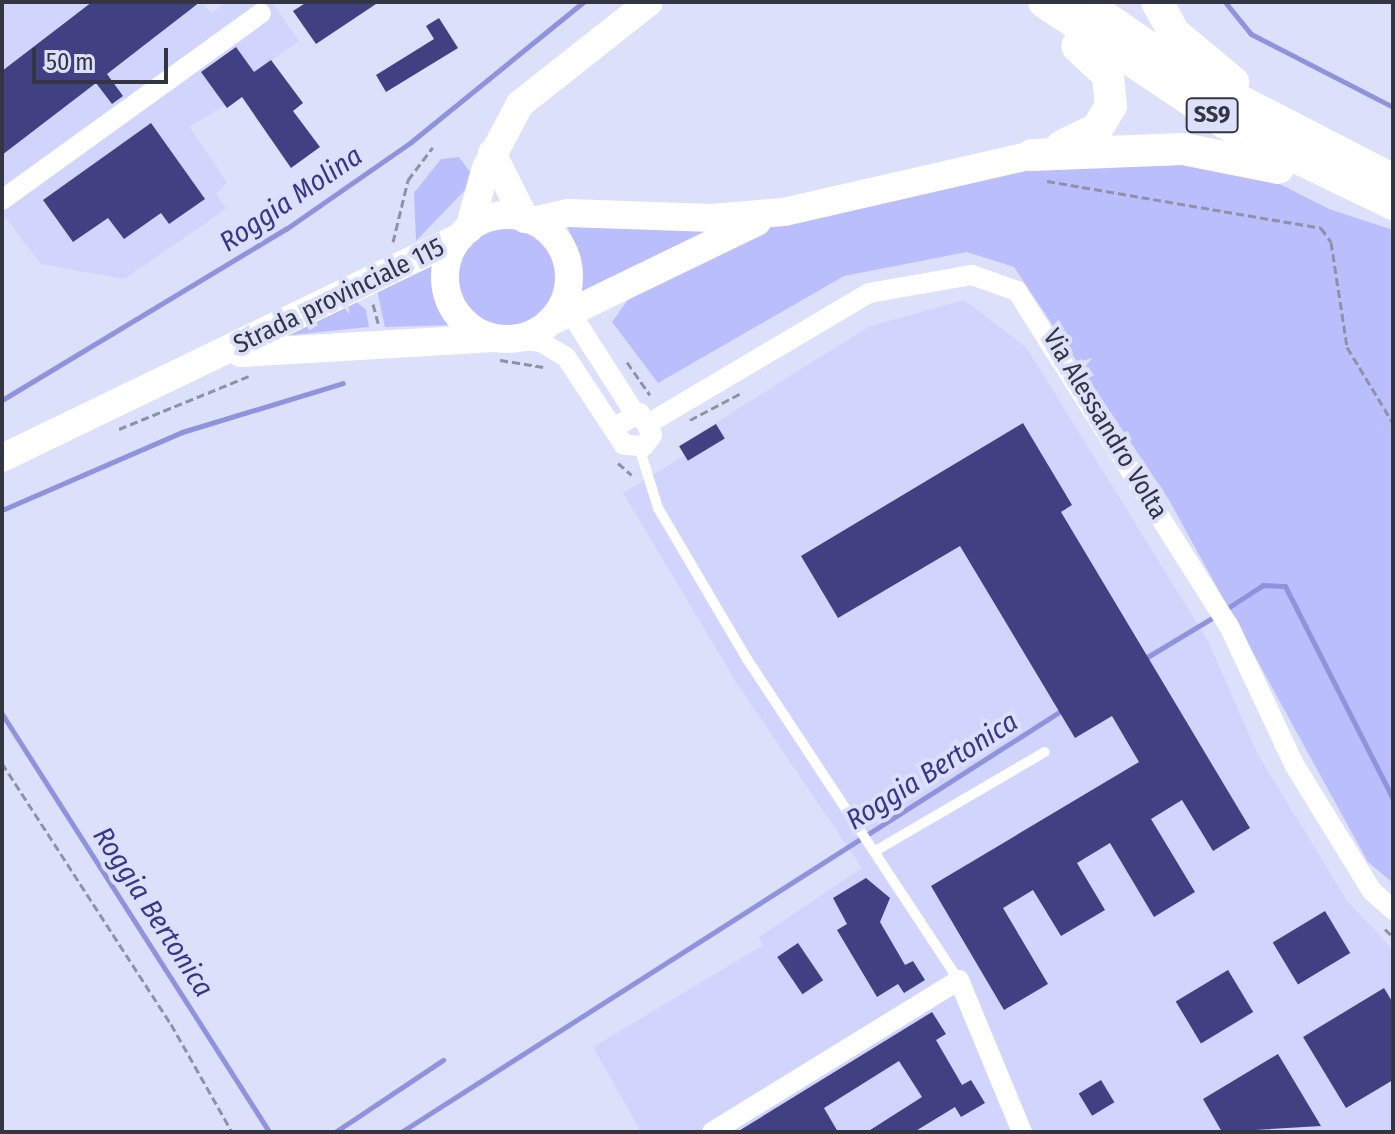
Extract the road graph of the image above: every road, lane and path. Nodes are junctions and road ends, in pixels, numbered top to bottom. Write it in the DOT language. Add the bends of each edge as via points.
graph roads {
  1 [pos="649,2"];
  2 [pos="1037,2"];
  3 [pos="1044,2"];
  4 [pos="1083,2"];
  5 [pos="1157,2"];
  6 [pos="261,13"];
  7 [pos="1301,137"];
  8 [pos="492,153"];
  9 [pos="1028,156"];
  10 [pos="1393,180"];
  11 [pos="2,200"];
  12 [pos="1393,204"];
  13 [pos="784,212"];
  14 [pos="1393,212"];
  15 [pos="529,220"];
  16 [pos="464,233"];
  17 [pos="609,294"];
  18 [pos="562,309"];
  19 [pos="499,346"];
  20 [pos="597,352"];
  21 [pos="213,358"];
  22 [pos="575,367"];
  23 [pos="261,374"];
  24 [pos="758,382"];
  25 [pos="683,407"];
  26 [pos="642,417"];
  27 [pos="1393,423"];
  28 [pos="617,426"];
  29 [pos="104,436"];
  30 [pos="639,447"];
  31 [pos="2,458"];
  32 [pos="1045,752"];
  33 [pos="2,763"];
  34 [pos="875,847"];
  35 [pos="1393,910"];
  36 [pos="959,980"];
  37 [pos="232,1132"];
  38 [pos="712,1132"];
  39 [pos="1022,1132"];
  1 -- 8 [label="main road" via="520,104"];
  2 -- 9 [label="highway" via="1054,28 1102,67 1112,94 1097,129"];
  3 -- 12 [label="highway, SS9" via="1225,123"];
  4 -- 7 [label="highway, SS9" via="1186,73"];
  5 -- 7 [label="highway" via="1174,33"];
  6 -- 11 [label="street"];
  7 -- 10 [label="highway, SS9"];
  8 -- 15 [label="main road"];
  8 -- 16 [label="main road"];
  9 -- 13 [label="main road"];
  9 -- 14 [label="highway" via="1219,151"];
  9 -- 27 [label="path" via="1056,184 1321,228 1331,242 1347,347"];
  13 -- 15 [label="main road" via="712,218 568,213"];
  13 -- 17 [label="main road"];
  15 -- 16 [label="main road" via="494,217"];
  15 -- 18 [label="main road" via="562,248"];
  16 -- 19 [label="main road" via="449,255 448,297 458,316"];
  16 -- 21 [label="main road, Strada provinciale 115"];
  17 -- 18 [label="main road"];
  17 -- 20 [label="street" via="596,317"];
  18 -- 19 [label="main road"];
  18 -- 20 [label="street"];
  19 -- 21 [label="main road, Strada provinciale 115" via="325,342"];
  19 -- 22 [label="street" via="553,347"];
  19 -- 22 [label="path" via="562,380"];
  20 -- 25 [label="path" via="613,342 656,401 676,398"];
  20 -- 26 [label="street"];
  21 -- 31 [label="main road"];
  22 -- 28 [label="street"];
  23 -- 29 [label="path"];
  24 -- 25 [label="path" via="693,424"];
  25 -- 26 [label="street, Via Alessandro Volta"];
  25 -- 35 [label="street, Via Alessandro Volta" via="869,293 972,275 995,279 1033,306 1229,626 1295,766 1372,891"];
  26 -- 28 [label="street, Via Alessandro Volta"];
  26 -- 30 [label="street" via="652,435"];
  28 -- 30 [label="street" via="624,445"];
  30 -- 34 [label="lane" via="666,522"];
  32 -- 34 [label="lane"];
  33 -- 37 [label="path" via="171,1024"];
  34 -- 36 [label="lane"];
  36 -- 38 [label="street"];
  36 -- 39 [label="street"];
}
